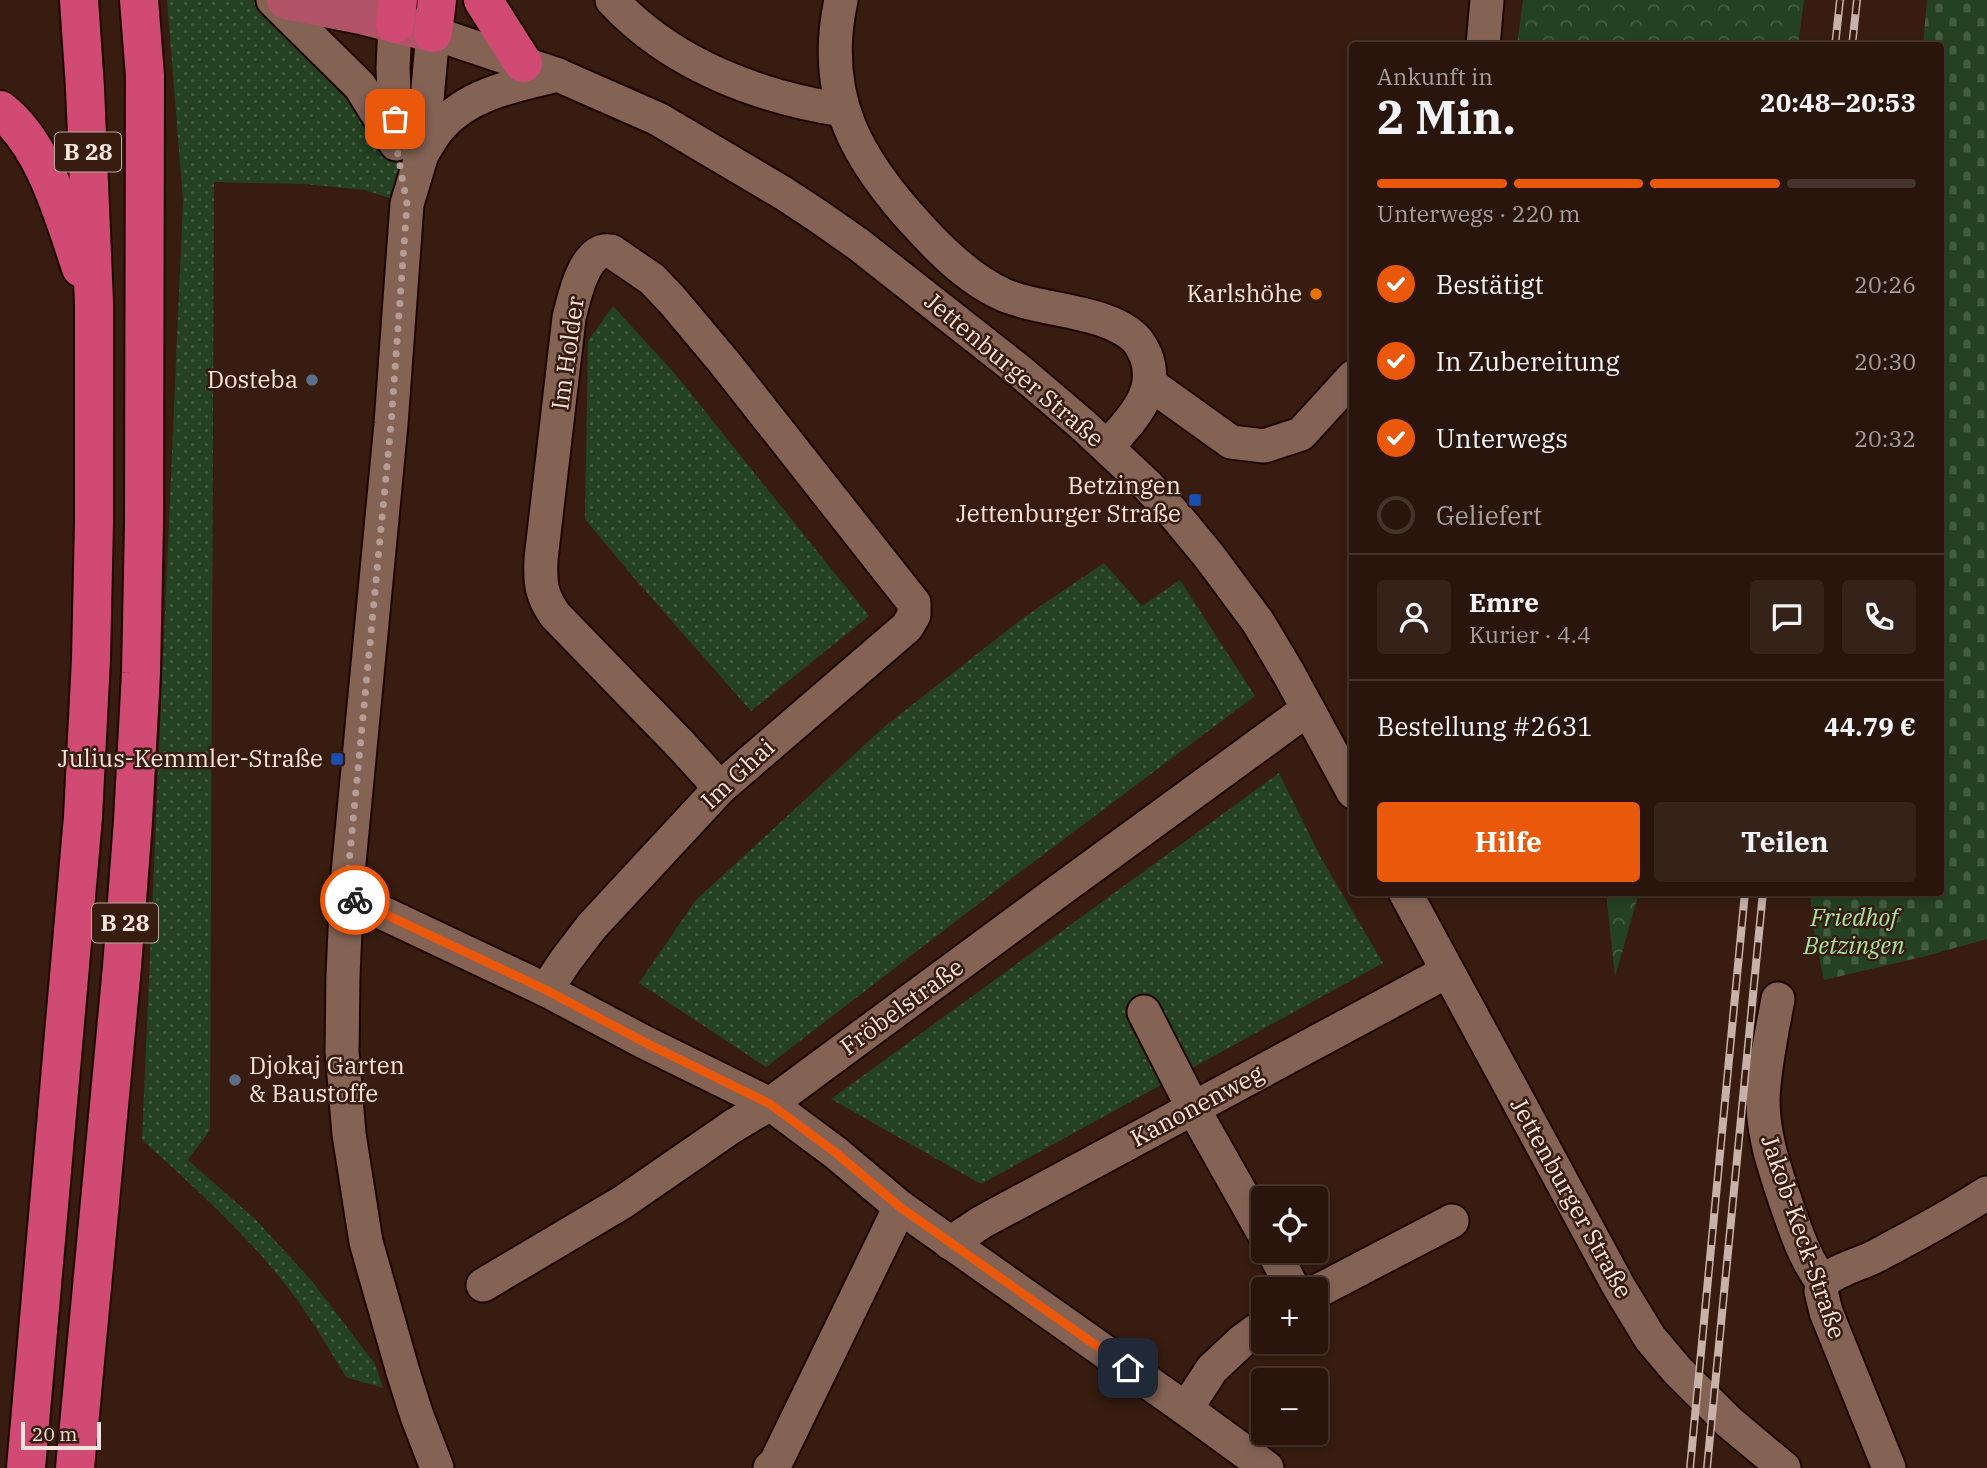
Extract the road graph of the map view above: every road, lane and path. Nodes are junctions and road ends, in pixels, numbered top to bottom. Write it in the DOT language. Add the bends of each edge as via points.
graph roads {
  1 [pos="79,0"];
  2 [pos="139,0"];
  3 [pos="273,0"];
  4 [pos="286,0"];
  5 [pos="484,0"];
  6 [pos="612,0"];
  7 [pos="841,0"];
  8 [pos="1487,0"];
  9 [pos="396,12"];
  10 [pos="435,17"];
  11 [pos="1483,42"];
  12 [pos="541,69"];
  13 [pos="0,110"];
  14 [pos="843,110"];
  15 [pos="409,149"];
  16 [pos="93,303"];
  17 [pos="1349,381"];
  18 [pos="1150,384"];
  19 [pos="1107,447"];
  20 [pos="889,573"];
  21 [pos="1308,709"];
  22 [pos="1349,785"];
  23 [pos="720,788"];
  24 [pos="346,896"];
  25 [pos="1407,896"];
  26 [pos="1446,971"];
  27 [pos="546,990"];
  28 [pos="1777,999"];
  29 [pos="1144,1012"];
  30 [pos="770,1104"];
  31 [pos="1193,1108"];
  32 [pos="1987,1193"];
  33 [pos="900,1207"];
  34 [pos="1251,1211"];
  35 [pos="1452,1222"];
  36 [pos="950,1243"];
  37 [pos="1823,1283"];
  38 [pos="483,1285"];
  39 [pos="1328,1286"];
  40 [pos="1251,1334"];
  41 [pos="1186,1409"];
  42 [pos="26,1468"];
  43 [pos="75,1468"];
  44 [pos="438,1468"];
  45 [pos="771,1468"];
  46 [pos="1267,1468"];
  47 [pos="1784,1468"];
  48 [pos="1889,1468"];
  1 -- 16 [label="highway, B 28"];
  2 -- 43 [label="highway, B 28" via="145,76 141,673 122,967"];
  3 -- 15 [label="street" via="360,86"];
  4 -- 9 [label="main road, Jettenburger Straße"];
  5 -- 12 [label="highway"];
  6 -- 14 [label="street" via="655,39 715,73 778,95"];
  7 -- 14 [label="street" via="835,64"];
  8 -- 11 [label="street"];
  9 -- 10 [label="main road, Jettenburger Straße"];
  9 -- 15 [label="street" via="393,68"];
  10 -- 12 [label="street, Jettenburger Straße"];
  10 -- 15 [label="street"];
  12 -- 15 [label="street" via="472,102"];
  12 -- 19 [label="street, Jettenburger Straße" via="658,119 783,192 1004,358"];
  13 -- 16 [label="highway, B 28" via="10,117 48,176"];
  14 -- 18 [label="street" via="874,172 910,218 948,255 1004,295 1123,328 1143,350 1150,366"];
  15 -- 24 [label="street" via="391,424"];
  16 -- 42 [label="highway, B 28" via="88,739"];
  17 -- 18 [label="street" via="1301,434 1264,446 1231,442"];
  18 -- 19 [label="street" via="1143,403"];
  19 -- 21 [label="street, Jettenburger Straße" via="1176,516 1234,587"];
  20 -- 23 [label="street, Im Ghai" via="914,603 907,627"];
  20 -- 23 [label="street, Im Holder" via="672,300 652,279 611,251 597,253 579,280 569,318 540,583 560,621"];
  21 -- 22 [label="street, Jettenburger Straße"];
  21 -- 30 [label="street, Fröbelstraße"];
  23 -- 27 [label="street, Im Ghai" via="592,926"];
  24 -- 27 [label="street"];
  24 -- 44 [label="street" via="342,1052 358,1200 377,1284 417,1416"];
  25 -- 26 [label="street, Jettenburger Straße"];
  26 -- 31 [label="street, Kanonenweg"];
  26 -- 47 [label="street, Jettenburger Straße" via="1650,1338 1704,1399"];
  27 -- 30 [label="street"];
  28 -- 37 [label="street, Jakob-Keck-Straße" via="1763,1098 1765,1127 1793,1224"];
  29 -- 31 [label="street"];
  30 -- 33 [label="street"];
  30 -- 38 [label="street, Fröbelstraße" via="623,1202"];
  31 -- 34 [label="street"];
  31 -- 36 [label="street, Kanonenweg"];
  32 -- 37 [label="street"];
  33 -- 36 [label="street"];
  33 -- 45 [label="street"];
  35 -- 39 [label="street"];
  36 -- 41 [label="street"];
  37 -- 48 [label="street, Jakob-Keck-Straße" via="1826,1312"];
  40 -- 41 [label="street" via="1212,1369"];
  41 -- 46 [label="street"];
}
